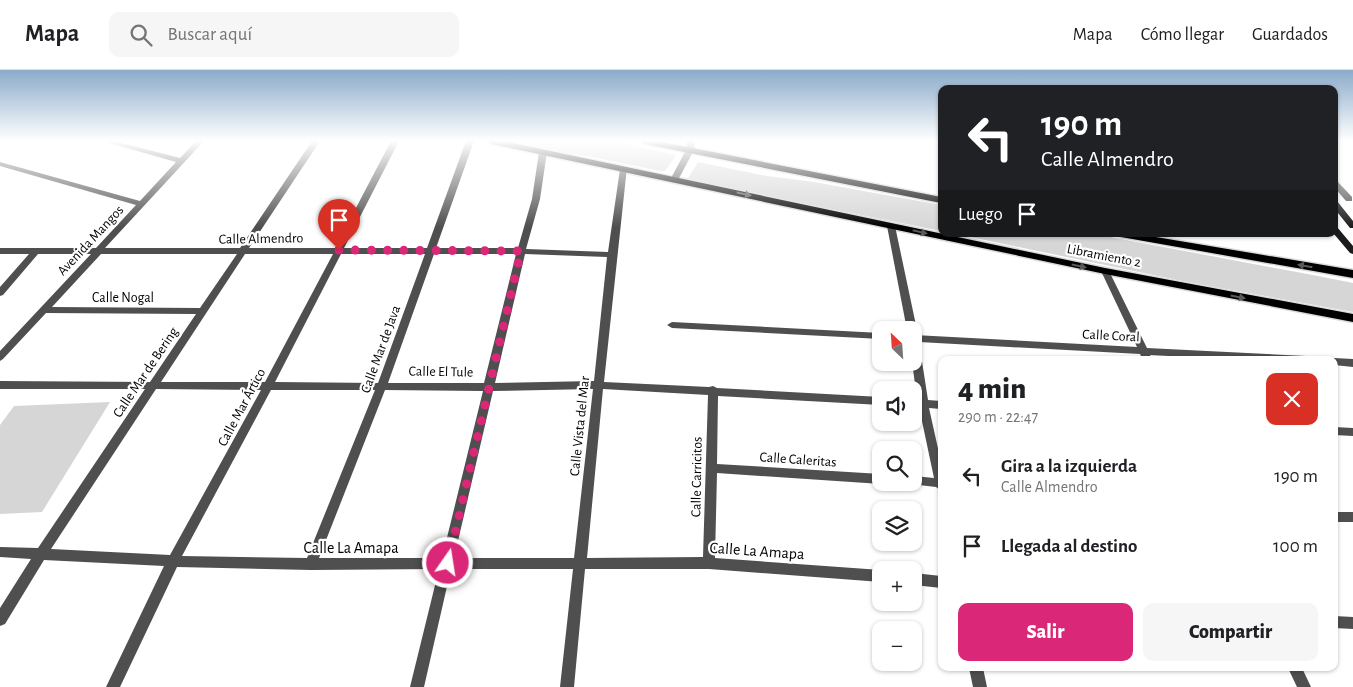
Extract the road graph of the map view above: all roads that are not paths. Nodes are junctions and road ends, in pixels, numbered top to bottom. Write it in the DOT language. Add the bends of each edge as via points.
graph roads {
  1 [pos="18,170"];
  2 [pos="173,170"];
  3 [pos="297,170"];
  4 [pos="379,170"];
  5 [pos="460,170"];
  6 [pos="540,170"];
  7 [pos="624,170"];
  8 [pos="679,170"];
  9 [pos="803,170"];
  10 [pos="674,180"];
  11 [pos="1338,187"];
  12 [pos="1338,197"];
  13 [pos="938,199"];
  14 [pos="1351,199"];
  15 [pos="141,204"];
  16 [pos="1338,208"];
  17 [pos="891,226"];
  18 [pos="1353,226"];
  19 [pos="1338,234"];
  20 [pos="938,236"];
  21 [pos="943,237"];
  22 [pos="1138,237"];
  23 [pos="339,250"];
  24 [pos="0,251"];
  25 [pos="430,251"];
  26 [pos="521,251"];
  27 [pos="1353,251"];
  28 [pos="35,252"];
  29 [pos="242,252"];
  30 [pos="96,253"];
  31 [pos="612,255"];
  32 [pos="1105,271"];
  33 [pos="1353,274"];
  34 [pos="0,293"];
  35 [pos="44,310"];
  36 [pos="203,311"];
  37 [pos="1353,318"];
  38 [pos="910,321"];
  39 [pos="672,325"];
  40 [pos="872,336"];
  41 [pos="922,340"];
  42 [pos="1146,355"];
  43 [pos="1178,356"];
  44 [pos="0,357"];
  45 [pos="1338,362"];
  46 [pos="1353,363"];
  47 [pos="0,385"];
  48 [pos="268,385"];
  49 [pos="598,385"];
  50 [pos="153,386"];
  51 [pos="382,386"];
  52 [pos="488,387"];
  53 [pos="712,390"];
  54 [pos="872,400"];
  55 [pos="922,404"];
  56 [pos="938,405"];
  57 [pos="922,418"];
  58 [pos="1338,431"];
  59 [pos="1353,432"];
  60 [pos="712,468"];
  61 [pos="938,474"];
  62 [pos="872,478"];
  63 [pos="922,482"];
  64 [pos="938,484"];
  65 [pos="1338,516"];
  66 [pos="1353,518"];
  67 [pos="0,552"];
  68 [pos="41,554"];
  69 [pos="173,561"];
  70 [pos="579,562"];
  71 [pos="448,563"];
  72 [pos="709,563"];
  73 [pos="311,564"];
  74 [pos="872,575"];
  75 [pos="922,580"];
  76 [pos="938,582"];
  77 [pos="0,620"];
  78 [pos="1338,622"];
  79 [pos="1353,623"];
  80 [pos="977,671"];
  81 [pos="1296,671"];
  82 [pos="112,687"];
  83 [pos="417,687"];
  84 [pos="567,687"];
  85 [pos="980,687"];
  86 [pos="1304,687"];
  1 -- 15 [label="street"];
  2 -- 15 [label="street, Avenida Mangos"];
  3 -- 29 [label="street, Calle Mar de Bering"];
  4 -- 23 [label="street, Calle Mar Ártico"];
  5 -- 25 [label="street, Calle Mar de Java"];
  6 -- 26 [label="street"];
  7 -- 10 [label="main road, Libramiento 2"];
  7 -- 31 [label="street, Calle Vista del Mar"];
  8 -- 10 [label="street"];
  9 -- 13 [label="main road"];
  10 -- 17 [label="main road, Libramiento 2, one-way"];
  11 -- 14 [label="street"];
  12 -- 14 [label="street"];
  15 -- 30 [label="street, Avenida Mangos"];
  16 -- 18 [label="main road"];
  17 -- 20 [label="main road, Libramiento 2, one-way"];
  17 -- 38 [label="street"];
  19 -- 27 [label="main road"];
  21 -- 32 [label="main road, Libramiento 2, one-way"];
  33 -- 22 [label="main road, Libramiento 2, one-way"];
  23 -- 25 [label="street, Calle Almendro"];
  23 -- 29 [label="street, Calle Almendro"];
  23 -- 48 [label="street, Calle Mar Ártico"];
  24 -- 28 [label="street, Calle Almendro"];
  25 -- 26 [label="street, Calle Almendro"];
  25 -- 51 [label="street, Calle Mar de Java"];
  26 -- 31 [label="street, Calle Almendro"];
  26 -- 52 [label="street"];
  28 -- 30 [label="street, Calle Almendro"];
  28 -- 34 [label="street"];
  29 -- 30 [label="street, Calle Almendro"];
  29 -- 36 [label="street, Calle Mar de Bering"];
  30 -- 35 [label="street, Avenida Mangos"];
  31 -- 49 [label="street, Calle Vista del Mar"];
  32 -- 37 [label="main road, Libramiento 2, one-way"];
  32 -- 42 [label="street"];
  35 -- 36 [label="street, Calle Nogal"];
  35 -- 44 [label="street, Avenida Mangos"];
  36 -- 50 [label="street, Calle Mar de Bering"];
  39 -- 40 [label="street"];
  41 -- 42 [label="street, Calle Coral"];
  42 -- 43 [label="street, Calle Coral"];
  45 -- 46 [label="street"];
  47 -- 50 [label="street, Calle El Tule"];
  48 -- 50 [label="street, Calle El Tule"];
  48 -- 51 [label="street, Calle El Tule"];
  48 -- 69 [label="street, Calle Mar Ártico"];
  49 -- 52 [label="street, Calle El Tule"];
  49 -- 53 [label="street, Calle El Tule"];
  49 -- 70 [label="street, Calle Vista del Mar"];
  50 -- 68 [label="street, Calle Mar de Bering"];
  51 -- 52 [label="street, Calle El Tule"];
  51 -- 73 [label="street, Calle Mar de Java"];
  52 -- 71 [label="street"];
  53 -- 54 [label="street, Calle El Tule"];
  53 -- 60 [label="street, Calle Carricitos"];
  55 -- 56 [label="street"];
  57 -- 61 [label="street"];
  58 -- 59 [label="street"];
  60 -- 62 [label="street, Calle Caleritas"];
  60 -- 72 [label="street, Calle Carricitos"];
  63 -- 64 [label="street"];
  65 -- 66 [label="street"];
  67 -- 68 [label="street, Calle La Amapa"];
  68 -- 69 [label="street, Calle La Amapa"];
  68 -- 77 [label="street, Calle Mar de Bering"];
  69 -- 73 [label="street, Calle La Amapa"];
  69 -- 82 [label="street, Calle Mar Ártico"];
  70 -- 71 [label="street, Calle La Amapa"];
  70 -- 72 [label="street, Calle La Amapa"];
  70 -- 84 [label="street, Calle Vista del Mar"];
  71 -- 73 [label="street, Calle La Amapa"];
  71 -- 83 [label="street"];
  72 -- 74 [label="street, Calle La Amapa"];
  75 -- 76 [label="street"];
  78 -- 79 [label="street"];
  80 -- 85 [label="street"];
  81 -- 86 [label="street"];
}
